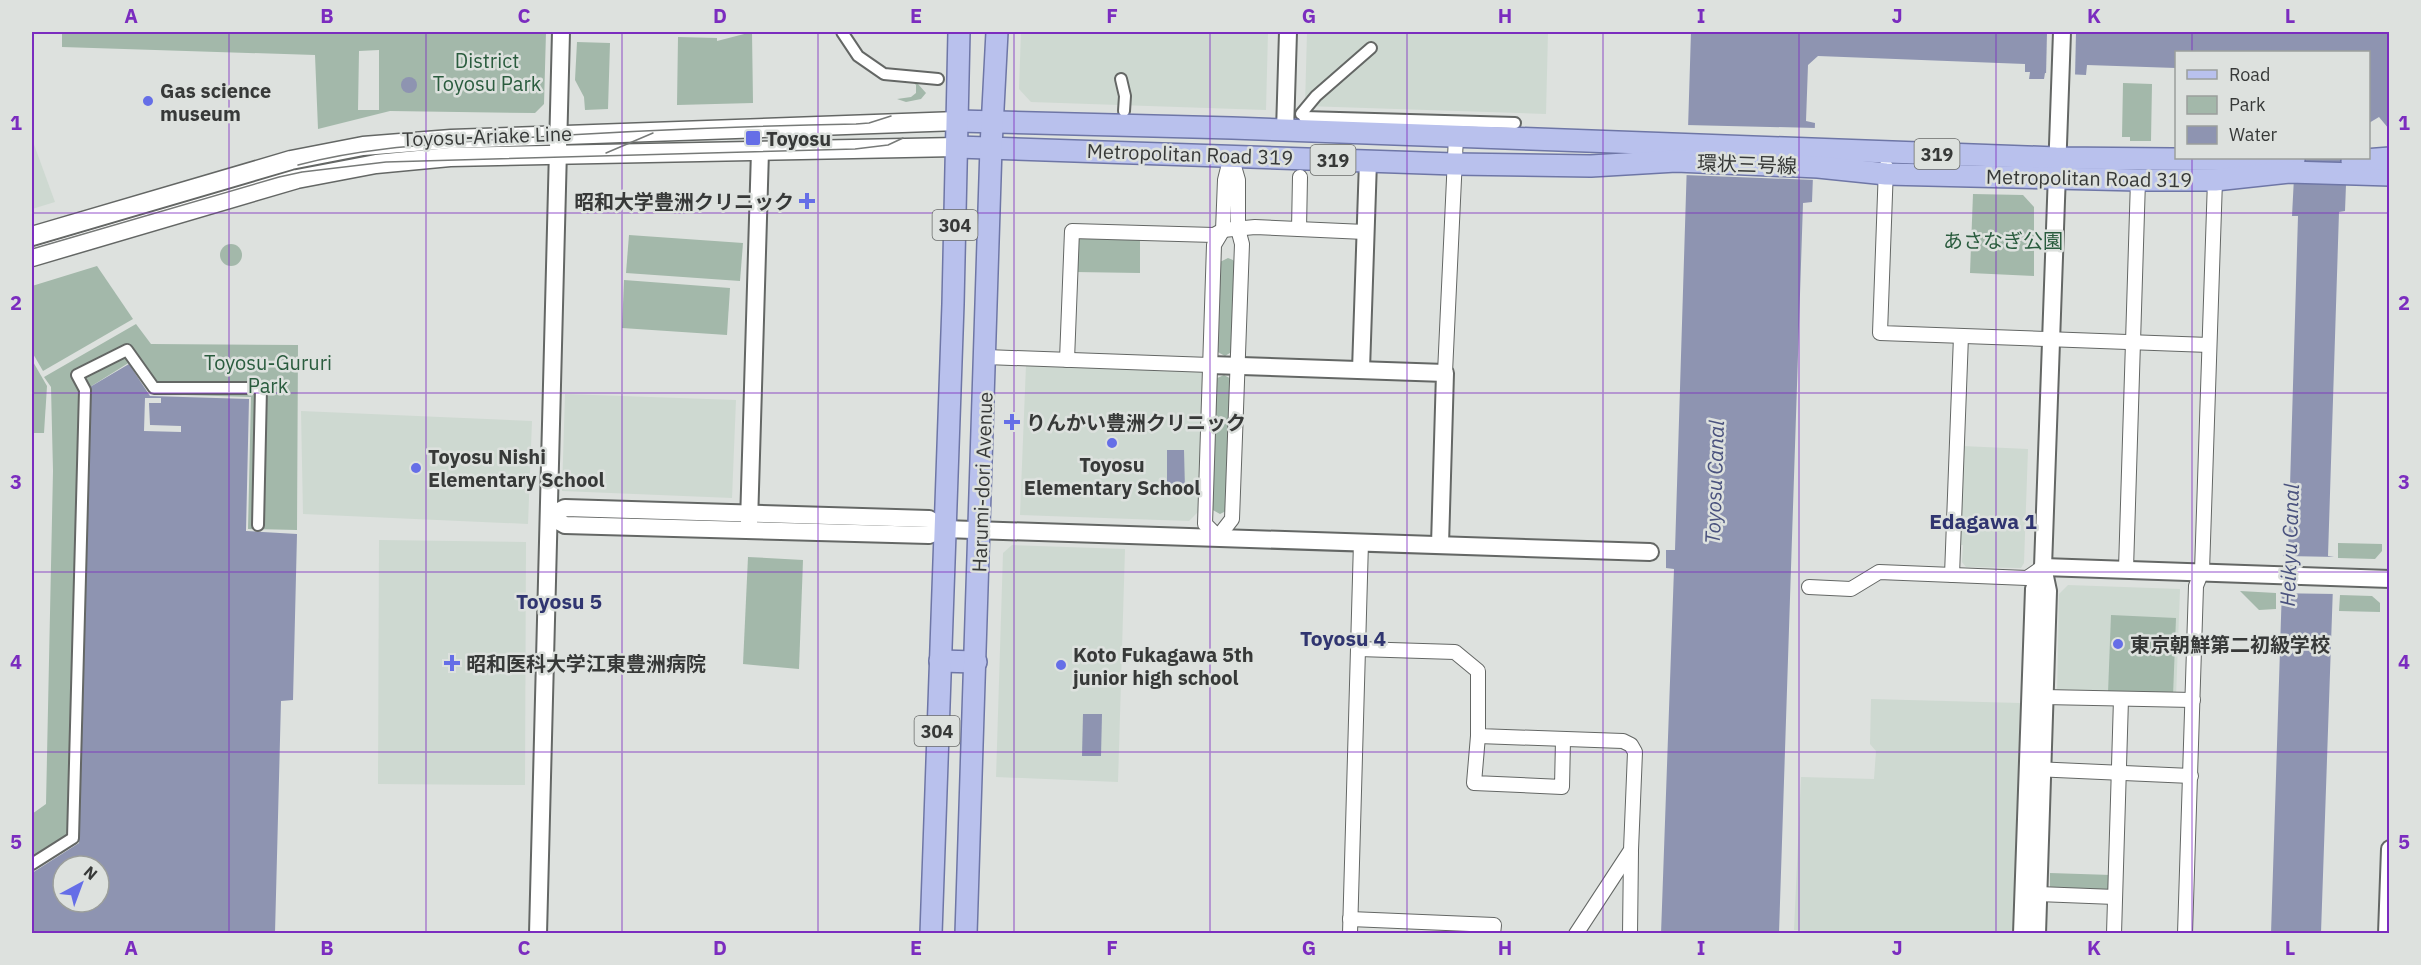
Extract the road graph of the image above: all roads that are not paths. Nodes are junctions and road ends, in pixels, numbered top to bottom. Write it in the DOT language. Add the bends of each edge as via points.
graph roads {
  1 [pos="561,32"];
  2 [pos="842,32"];
  3 [pos="959,32"];
  4 [pos="997,32"];
  5 [pos="1288,32"];
  6 [pos="2062,32"];
  7 [pos="1371,48"];
  8 [pos="938,79"];
  9 [pos="1121,79"];
  10 [pos="1124,111"];
  11 [pos="958,121"];
  12 [pos="993,121"];
  13 [pos="1515,123"];
  14 [pos="1232,128"];
  15 [pos="1285,130"];
  16 [pos="558,135"];
  17 [pos="1456,136"];
  18 [pos="957,147"];
  19 [pos="991,147"];
  20 [pos="760,151"];
  21 [pos="1887,152"];
  22 [pos="1676,153"];
  23 [pos="558,155"];
  24 [pos="1231,156"];
  25 [pos="1818,158"];
  26 [pos="2390,158"];
  27 [pos="1368,161"];
  28 [pos="1455,164"];
  29 [pos="2289,166"];
  30 [pos="2056,168"];
  31 [pos="2350,168"];
  32 [pos="1886,174"];
  33 [pos="2390,175"];
  34 [pos="1300,177"];
  35 [pos="2138,180"];
  36 [pos="2215,180"];
  37 [pos="1223,230"];
  38 [pos="1238,230"];
  39 [pos="1299,230"];
  40 [pos="1365,232"];
  41 [pos="32,236"];
  42 [pos="32,257"];
  43 [pos="1961,336"];
  44 [pos="2051,340"];
  45 [pos="2133,342"];
  46 [pos="2209,345"];
  47 [pos="986,357"];
  48 [pos="1067,360"];
  49 [pos="1210,365"];
  50 [pos="1238,366"];
  51 [pos="1361,370"];
  52 [pos="1445,373"];
  53 [pos="749,512"];
  54 [pos="549,516"];
  55 [pos="258,525"];
  56 [pos="944,529"];
  57 [pos="749,530"];
  58 [pos="980,530"];
  59 [pos="1218,537"];
  60 [pos="1361,542"];
  61 [pos="1440,545"];
  62 [pos="1650,552"];
  63 [pos="2043,567"];
  64 [pos="2126,569"];
  65 [pos="2202,571"];
  66 [pos="1952,575"];
  67 [pos="2390,579"];
  68 [pos="1809,587"];
  69 [pos="1358,649"];
  70 [pos="940,661"];
  71 [pos="976,662"];
  72 [pos="2044,697"];
  73 [pos="2121,699"];
  74 [pos="2193,700"];
  75 [pos="1478,736"];
  76 [pos="1563,740"];
  77 [pos="2035,769"];
  78 [pos="2118,773"];
  79 [pos="2191,776"];
  80 [pos="936,784"];
  81 [pos="971,787"];
  82 [pos="2390,849"];
  83 [pos="1631,850"];
  84 [pos="2389,860"];
  85 [pos="32,864"];
  86 [pos="2038,894"];
  87 [pos="2115,897"];
  88 [pos="1350,926"];
  89 [pos="538,933"];
  90 [pos="931,933"];
  91 [pos="966,933"];
  92 [pos="1493,933"];
  93 [pos="1576,933"];
  94 [pos="1630,933"];
  95 [pos="2022,933"];
  96 [pos="2037,933"];
  97 [pos="2114,933"];
  98 [pos="2185,933"];
  99 [pos="2387,933"];
  1 -- 16 [label="street"];
  2 -- 8 [label="street" via="858,56 885,74"];
  3 -- 11 [label="main road, Harumi-dori Avenue / 304"];
  4 -- 12 [label="main road, Harumi-dori Avenue / 304"];
  5 -- 15 [label="street"];
  6 -- 30 [label="street"];
  7 -- 13 [label="street" via="1316,96 1302,116"];
  9 -- 10 [label="street"];
  11 -- 12 [label="main road, 319"];
  11 -- 16 [label="main road, Toyosu-Ariake Line"];
  11 -- 18 [label="main road, Harumi-dori Avenue / 304"];
  12 -- 14 [label="main road, Metropolitan Road 319 / 319"];
  12 -- 19 [label="main road, Harumi-dori Avenue / 304"];
  14 -- 15 [label="main road, Metropolitan Road 319 / 319"];
  14 -- 24 [label="street"];
  15 -- 17 [label="main road, Metropolitan Road 319 / 319"];
  16 -- 23 [label="street"];
  16 -- 41 [label="main road, Toyosu-Ariake Line" via="408,141 326,152"];
  17 -- 22 [label="main road, Metropolitan Road 319 / 319"];
  17 -- 28 [label="street"];
  18 -- 19 [label="main road, 319"];
  18 -- 20 [label="main road, Toyosu-Ariake Line"];
  18 -- 56 [label="main road, Harumi-dori Avenue / 304"];
  19 -- 24 [label="main road, Metropolitan Road 319 / 319"];
  19 -- 47 [label="main road, Harumi-dori Avenue / 304"];
  20 -- 23 [label="main road, Toyosu-Ariake Line"];
  20 -- 53 [label="street"];
  21 -- 25 [label="main road, Metropolitan Road 319 / 319"];
  21 -- 30 [label="main road, Metropolitan Road 319 / 319"];
  21 -- 32 [label="street"];
  22 -- 25 [label="main road, 環状三号線 / 319"];
  22 -- 28 [label="main road, Metropolitan Road 319 / 319" via="1591,166"];
  23 -- 42 [label="main road, Toyosu-Ariake Line" via="450,157 330,171"];
  23 -- 54 [label="street"];
  24 -- 27 [label="main road, Metropolitan Road 319 / 319"];
  24 -- 37 [label="street" via="1225,180"];
  24 -- 38 [label="street" via="1238,180"];
  25 -- 32 [label="main road, Metropolitan Road 319 / 319"];
  26 -- 31 [label="main road, 319"];
  27 -- 28 [label="main road, Metropolitan Road 319 / 319"];
  27 -- 40 [label="street"];
  28 -- 52 [label="street"];
  29 -- 30 [label="main road, Metropolitan Road 319 / 319"];
  29 -- 31 [label="main road, 319"];
  29 -- 36 [label="main road, Metropolitan Road 319 / 319"];
  30 -- 32 [label="main road, Metropolitan Road 319 / 319"];
  30 -- 35 [label="main road, Metropolitan Road 319 / 319"];
  30 -- 44 [label="street"];
  31 -- 33 [label="main road, 319"];
  32 -- 43 [label="street" via="1880,333"];
  34 -- 39 [label="street"];
  35 -- 36 [label="main road, Metropolitan Road 319 / 319"];
  35 -- 45 [label="street"];
  36 -- 46 [label="street"];
  37 -- 38 [label="street"];
  37 -- 48 [label="street" via="1214,235 1072,231"];
  37 -- 49 [label="street" via="1214,245"];
  38 -- 39 [label="street"];
  38 -- 50 [label="street" via="1242,244"];
  39 -- 40 [label="street"];
  40 -- 51 [label="street"];
  43 -- 44 [label="street"];
  43 -- 66 [label="street"];
  44 -- 45 [label="street"];
  44 -- 63 [label="street"];
  45 -- 46 [label="street"];
  45 -- 64 [label="street"];
  46 -- 65 [label="street"];
  47 -- 48 [label="street"];
  47 -- 58 [label="main road, Harumi-dori Avenue / 304"];
  48 -- 49 [label="street"];
  49 -- 50 [label="street"];
  49 -- 59 [label="street" via="1205,524"];
  50 -- 51 [label="street"];
  50 -- 59 [label="street" via="1232,519"];
  51 -- 52 [label="street"];
  52 -- 61 [label="street"];
  53 -- 54 [label="street" via="566,508"];
  53 -- 56 [label="street" via="929,519"];
  53 -- 57 [label="street"];
  54 -- 57 [label="street" via="565,525"];
  54 -- 89 [label="street"];
  55 -- 85 [label="street" via="261,388 153,388 127,350 77,375 85,390 73,838"];
  56 -- 57 [label="street" via="929,535"];
  56 -- 58 [label="street"];
  56 -- 70 [label="main road, Harumi-dori Avenue / 304"];
  58 -- 59 [label="street"];
  58 -- 71 [label="main road, Harumi-dori Avenue / 304"];
  59 -- 60 [label="street"];
  60 -- 61 [label="street"];
  60 -- 69 [label="street"];
  61 -- 62 [label="street"];
  63 -- 64 [label="street"];
  63 -- 66 [label="street" via="2027,578"];
  63 -- 72 [label="street" via="2048,591"];
  63 -- 77 [label="street" via="2034,589"];
  64 -- 65 [label="street"];
  65 -- 67 [label="street"];
  65 -- 74 [label="street" via="2196,586"];
  66 -- 68 [label="street" via="1879,572 1851,589"];
  69 -- 75 [label="street" via="1455,652 1478,671"];
  69 -- 88 [label="street"];
  70 -- 71 [label="main road"];
  70 -- 80 [label="main road, Harumi-dori Avenue / 304"];
  71 -- 81 [label="main road, Harumi-dori Avenue / 304"];
  72 -- 73 [label="street"];
  72 -- 77 [label="street"];
  73 -- 74 [label="street"];
  73 -- 78 [label="street"];
  74 -- 79 [label="street"];
  75 -- 76 [label="street"];
  75 -- 76 [label="street" via="1474,783 1562,788"];
  76 -- 83 [label="street" via="1623,741 1631,745 1635,752"];
  77 -- 78 [label="street"];
  77 -- 86 [label="street"];
  77 -- 95 [label="street"];
  78 -- 79 [label="street"];
  78 -- 87 [label="street"];
  79 -- 98 [label="street"];
  80 -- 81 [label="main road"];
  80 -- 90 [label="main road, Harumi-dori Avenue / 304"];
  81 -- 91 [label="main road, Harumi-dori Avenue / 304"];
  82 -- 84 [label="street"];
  83 -- 93 [label="street"];
  83 -- 94 [label="street"];
  84 -- 99 [label="street"];
  86 -- 87 [label="street"];
  86 -- 96 [label="street"];
  87 -- 97 [label="street"];
  88 -- 92 [label="street" via="1494,926"];
}
